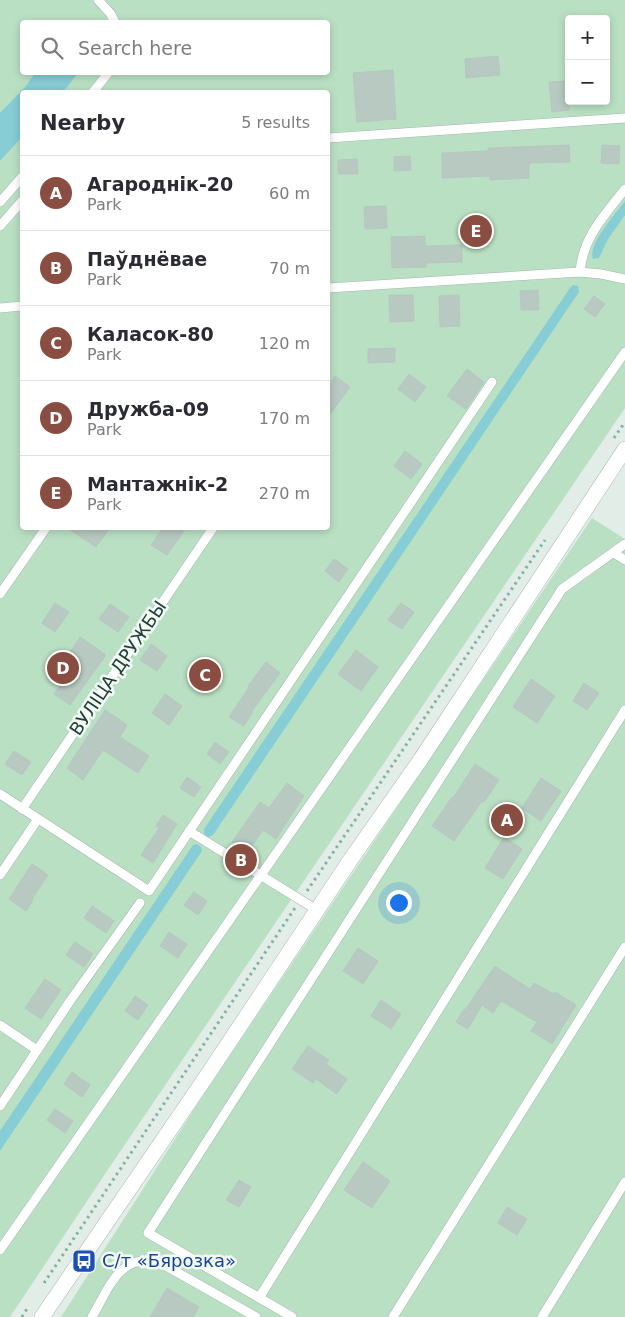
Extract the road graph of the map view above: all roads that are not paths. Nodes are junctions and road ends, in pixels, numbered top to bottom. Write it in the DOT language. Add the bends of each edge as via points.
graph roads {
  1 [pos="98,0"];
  2 [pos="114,20"];
  3 [pos="107,75"];
  4 [pos="95,90"];
  5 [pos="625,118"];
  6 [pos="330,138"];
  7 [pos="20,179"];
  8 [pos="625,189"];
  9 [pos="0,202"];
  10 [pos="20,203"];
  11 [pos="0,226"];
  12 [pos="580,272"];
  13 [pos="625,280"];
  14 [pos="330,288"];
  15 [pos="20,306"];
  16 [pos="0,308"];
  17 [pos="625,352"];
  18 [pos="492,382"];
  19 [pos="625,449"];
  20 [pos="45,530"];
  21 [pos="212,530"];
  22 [pos="625,544"];
  23 [pos="614,553"];
  24 [pos="625,560"];
  25 [pos="0,594"];
  26 [pos="625,710"];
  27 [pos="0,794"];
  28 [pos="22,809"];
  29 [pos="38,819"];
  30 [pos="189,830"];
  31 [pos="0,876"];
  32 [pos="261,876"];
  33 [pos="140,903"];
  34 [pos="317,910"];
  35 [pos="625,947"];
  36 [pos="0,1025"];
  37 [pos="37,1050"];
  38 [pos="0,1106"];
  39 [pos="625,1182"];
  40 [pos="0,1250"];
  41 [pos="259,1298"];
  42 [pos="42,1317"];
  43 [pos="92,1317"];
  44 [pos="256,1317"];
  45 [pos="292,1317"];
  46 [pos="393,1317"];
  47 [pos="542,1317"];
  1 -- 2 [label="lane"];
  3 -- 4 [label="lane"];
  5 -- 6 [label="lane"];
  7 -- 9 [label="lane"];
  8 -- 12 [label="lane" via="591,233 583,251"];
  10 -- 11 [label="lane"];
  12 -- 13 [label="lane"];
  12 -- 14 [label="lane"];
  15 -- 16 [label="lane"];
  17 -- 32 [label="lane"];
  18 -- 30 [label="lane"];
  19 -- 34 [label="street" via="421,759"];
  20 -- 25 [label="lane"];
  21 -- 28 [label="lane, ВУЛІЦА ДРУЖБЫ"];
  22 -- 23 [label="lane"];
  23 -- 24 [label="lane"];
  23 -- 41 [label="lane" via="562,589 148,1233"];
  26 -- 41 [label="lane"];
  27 -- 28 [label="lane"];
  28 -- 29 [label="lane"];
  29 -- 30 [label="lane" via="149,891"];
  29 -- 31 [label="lane"];
  30 -- 32 [label="lane"];
  32 -- 34 [label="lane"];
  32 -- 40 [label="lane"];
  33 -- 37 [label="lane"];
  34 -- 42 [label="street"];
  35 -- 46 [label="lane"];
  36 -- 37 [label="lane"];
  37 -- 38 [label="lane"];
  39 -- 47 [label="lane"];
  41 -- 45 [label="lane"];
  43 -- 44 [label="lane" via="118,1272 132,1263 150,1260"];
}
